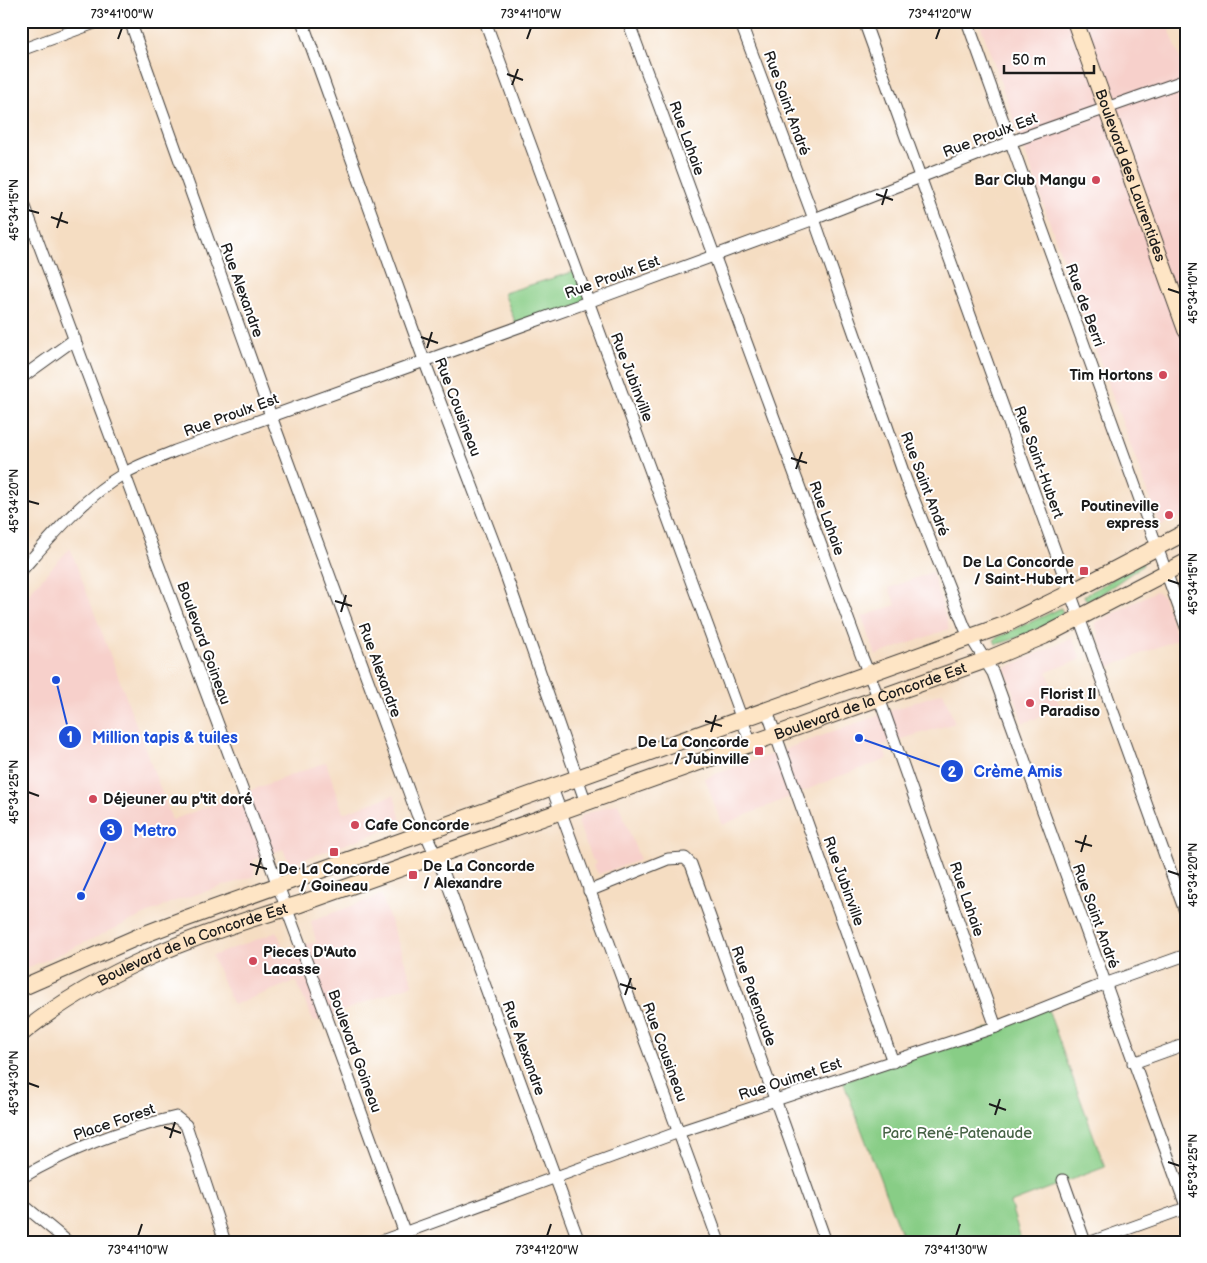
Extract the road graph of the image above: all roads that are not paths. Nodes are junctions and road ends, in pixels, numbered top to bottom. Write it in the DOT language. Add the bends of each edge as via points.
graph roads {
  1 [pos="100,21"];
  2 [pos="130,21"];
  3 [pos="302,21"];
  4 [pos="485,21"];
  5 [pos="628,21"];
  6 [pos="740,21"];
  7 [pos="864,21"];
  8 [pos="967,21"];
  9 [pos="1075,21"];
  10 [pos="21,50"];
  11 [pos="1186,80"];
  12 [pos="1107,108"];
  13 [pos="1010,142"];
  14 [pos="920,178"];
  15 [pos="22,201"];
  16 [pos="814,219"];
  17 [pos="714,255"];
  18 [pos="588,302"];
  19 [pos="1186,330"];
  20 [pos="75,339"];
  21 [pos="424,360"];
  22 [pos="21,378"];
  23 [pos="271,416"];
  24 [pos="126,472"];
  25 [pos="1186,532"];
  26 [pos="1156,546"];
  27 [pos="1186,562"];
  28 [pos="21,571"];
  29 [pos="1166,571"];
  30 [pos="1070,593"];
  31 [pos="1078,618"];
  32 [pos="1186,627"];
  33 [pos="971,638"];
  34 [pos="986,660"];
  35 [pos="869,674"];
  36 [pos="879,698"];
  37 [pos="767,711"];
  38 [pos="742,719"];
  39 [pos="776,735"];
  40 [pos="751,744"];
  41 [pos="577,779"];
  42 [pos="552,788"];
  43 [pos="586,803"];
  44 [pos="560,812"];
  45 [pos="425,833"];
  46 [pos="436,856"];
  47 [pos="278,885"];
  48 [pos="589,891"];
  49 [pos="286,908"];
  50 [pos="1186,914"];
  51 [pos="1186,955"];
  52 [pos="1105,984"];
  53 [pos="21,988"];
  54 [pos="996,1027"];
  55 [pos="21,1034"];
  56 [pos="1186,1044"];
  57 [pos="893,1062"];
  58 [pos="1133,1063"];
  59 [pos="776,1099"];
  60 [pos="679,1132"];
  61 [pos="556,1177"];
  62 [pos="21,1178"];
  63 [pos="1063,1180"];
  64 [pos="21,1203"];
  65 [pos="1186,1207"];
  66 [pos="406,1237"];
  67 [pos="68,1242"];
  68 [pos="226,1242"];
  69 [pos="379,1242"];
  70 [pos="579,1242"];
  71 [pos="719,1242"];
  72 [pos="826,1242"];
  73 [pos="1085,1242"];
  74 [pos="1091,1242"];
  1 -- 10 [label="street"];
  2 -- 23 [label="street, Rue Alexandre"];
  3 -- 21 [label="street, Rue Cousineau"];
  4 -- 18 [label="street, Rue Jubinville"];
  5 -- 17 [label="street, Rue Lahaie"];
  6 -- 16 [label="street, Rue Saint André"];
  7 -- 14 [label="street, Rue Saint-Hubert"];
  8 -- 13 [label="street, Rue de Berri"];
  9 -- 12 [label="street, Boulevard des Laurentides"];
  11 -- 12 [label="street, Rue Proulx Est"];
  12 -- 13 [label="street, Rue Proulx Est"];
  12 -- 19 [label="street, Boulevard des Laurentides"];
  13 -- 14 [label="street, Rue Proulx Est"];
  13 -- 26 [label="street, Rue de Berri"];
  14 -- 16 [label="street, Rue Proulx Est"];
  14 -- 30 [label="street, Rue Saint-Hubert"];
  15 -- 20 [label="street, Boulevard Goineau"];
  16 -- 17 [label="street, Rue Proulx Est"];
  16 -- 33 [label="street, Rue Saint André" via="906,480"];
  17 -- 18 [label="street, Rue Proulx Est"];
  17 -- 35 [label="street, Rue Lahaie"];
  18 -- 21 [label="street, Rue Proulx Est"];
  18 -- 38 [label="street, Rue Jubinville"];
  20 -- 22 [label="street"];
  20 -- 24 [label="street, Boulevard Goineau"];
  21 -- 23 [label="street, Rue Proulx Est"];
  21 -- 41 [label="street, Rue Cousineau" via="502,564"];
  23 -- 24 [label="street, Rue Proulx Est"];
  23 -- 45 [label="street, Rue Alexandre"];
  24 -- 28 [label="street, Rue Proulx Est" via="88,500"];
  24 -- 47 [label="street, Boulevard Goineau"];
  25 -- 26 [label="street, Boulevard de la Concorde Est"];
  26 -- 29 [label="street, Rue de Berri"];
  26 -- 30 [label="street, Boulevard de la Concorde Est"];
  27 -- 29 [label="street, Boulevard de la Concorde Est"];
  29 -- 31 [label="street, Boulevard de la Concorde Est"];
  29 -- 32 [label="street, Rue de Berri"];
  30 -- 31 [label="street, Rue Saint-Hubert"];
  30 -- 33 [label="street, Boulevard de la Concorde Est"];
  31 -- 34 [label="street, Boulevard de la Concorde Est"];
  31 -- 50 [label="street, Rue Saint-Hubert"];
  33 -- 34 [label="street, Rue Saint André"];
  33 -- 35 [label="street, Boulevard de la Concorde Est"];
  34 -- 36 [label="street, Boulevard de la Concorde Est"];
  34 -- 52 [label="street, Rue Saint André"];
  35 -- 36 [label="street, Rue Lahaie"];
  35 -- 37 [label="street, Boulevard de la Concorde Est"];
  36 -- 39 [label="street, Boulevard de la Concorde Est"];
  36 -- 54 [label="street, Rue Lahaie"];
  37 -- 38 [label="street, Boulevard de la Concorde Est"];
  37 -- 39 [label="street, Rue Jubinville"];
  38 -- 40 [label="street, Rue Jubinville"];
  38 -- 41 [label="street, Boulevard de la Concorde Est"];
  39 -- 40 [label="street, Boulevard de la Concorde Est"];
  39 -- 57 [label="street, Rue Jubinville"];
  40 -- 43 [label="street, Boulevard de la Concorde Est"];
  41 -- 42 [label="street, Boulevard de la Concorde Est"];
  41 -- 43 [label="street, Rue Cousineau"];
  42 -- 44 [label="street, Rue Cousineau"];
  42 -- 45 [label="street, Boulevard de la Concorde Est"];
  43 -- 44 [label="street, Boulevard de la Concorde Est"];
  44 -- 46 [label="street, Boulevard de la Concorde Est"];
  44 -- 48 [label="street, Rue Cousineau"];
  45 -- 46 [label="street, Rue Alexandre"];
  45 -- 47 [label="street, Boulevard de la Concorde Est"];
  46 -- 49 [label="street, Boulevard de la Concorde Est"];
  46 -- 61 [label="street, Rue Alexandre"];
  47 -- 49 [label="street, Boulevard Goineau"];
  47 -- 53 [label="street, Boulevard de la Concorde Est" via="140,936"];
  48 -- 59 [label="street, Rue Patenaude" via="668,859 685,858 691,864"];
  48 -- 60 [label="street, Rue Cousineau"];
  49 -- 55 [label="street, Boulevard de la Concorde Est" via="199,938 130,967 62,1004"];
  49 -- 66 [label="street, Boulevard Goineau"];
  51 -- 52 [label="street, Rue Ouimet Est"];
  52 -- 54 [label="street, Rue Ouimet Est"];
  52 -- 58 [label="street, Rue Saint André"];
  54 -- 57 [label="street, Rue Ouimet Est"];
  56 -- 58 [label="street"];
  57 -- 59 [label="street, Rue Ouimet Est"];
  58 -- 65 [label="street, Rue Saint André"];
  59 -- 60 [label="street, Rue Ouimet Est"];
  59 -- 72 [label="street, Rue Patenaude"];
  60 -- 61 [label="street, Rue Ouimet Est"];
  60 -- 71 [label="street, Rue Cousineau"];
  61 -- 66 [label="street, Rue Ouimet Est"];
  61 -- 70 [label="street, Rue Alexandre"];
  62 -- 68 [label="street, Place Forest" via="82,1148 143,1125 176,1117 186,1125"];
  63 -- 73 [label="street"];
  64 -- 67 [label="street"];
  65 -- 74 [label="street"];
  66 -- 69 [label="street, Rue Ouimet Est"];
}
